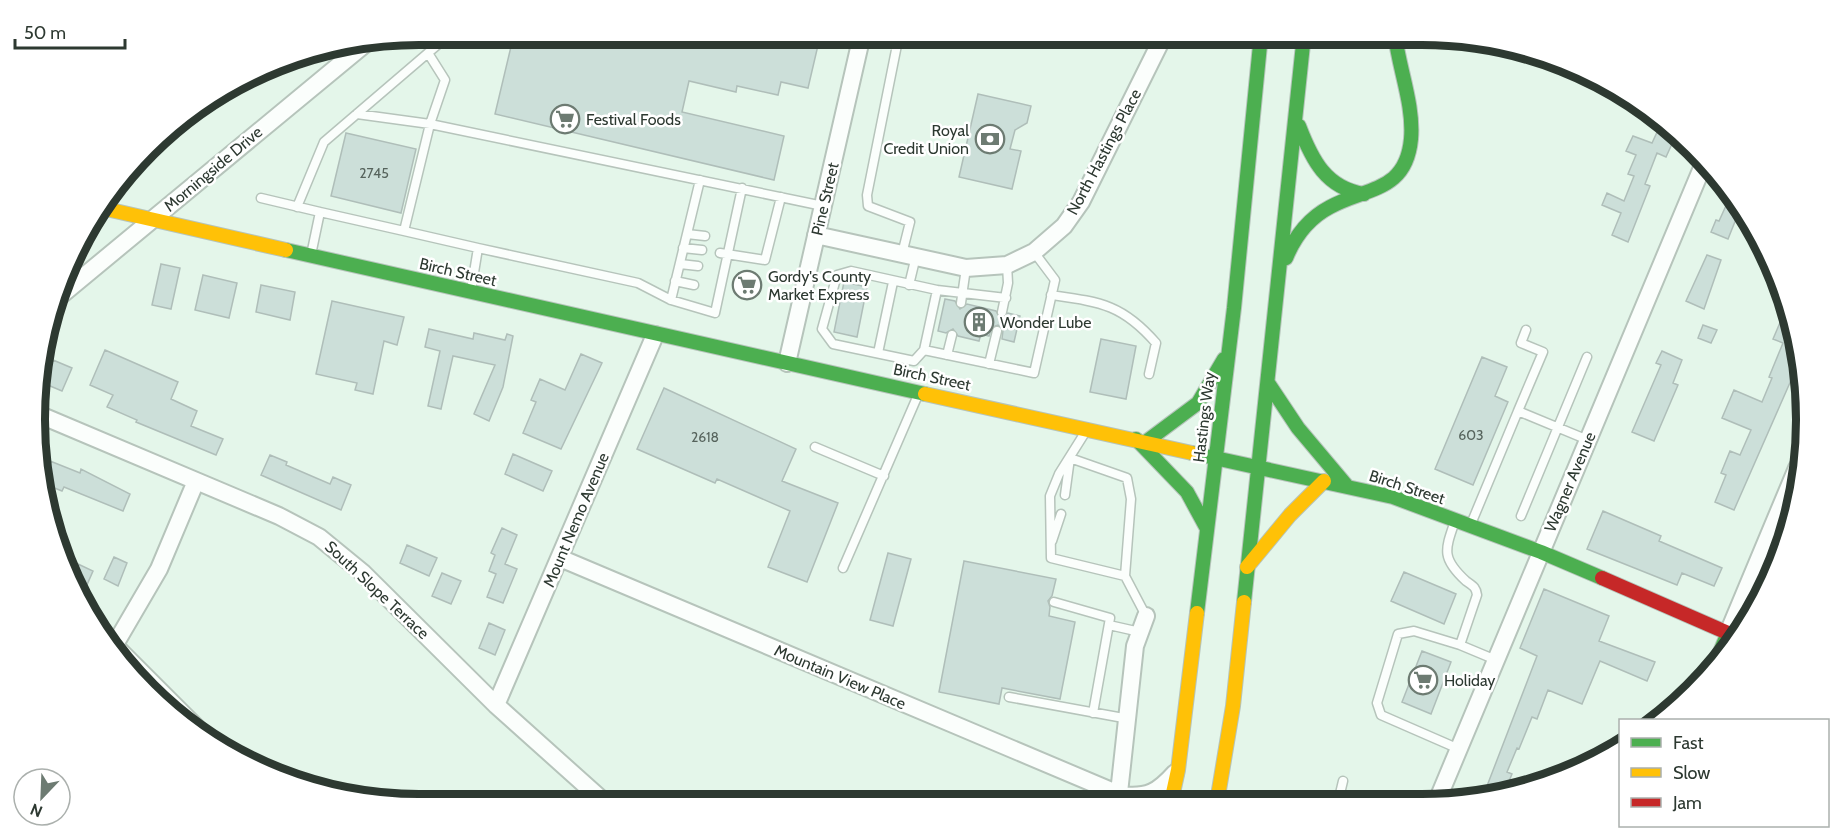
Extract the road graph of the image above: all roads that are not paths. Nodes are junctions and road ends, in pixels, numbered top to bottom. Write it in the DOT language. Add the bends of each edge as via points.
graph roads {
  1 [pos="437,45"];
  2 [pos="859,45"];
  3 [pos="897,45"];
  4 [pos="1159,45"];
  5 [pos="1260,45"];
  6 [pos="1303,45"];
  7 [pos="1397,45"];
  8 [pos="357,50"];
  9 [pos="428,53"];
  10 [pos="357,114"];
  11 [pos="1296,120"];
  12 [pos="430,124"];
  13 [pos="1701,171"];
  14 [pos="700,180"];
  15 [pos="742,188"];
  16 [pos="1364,194"];
  17 [pos="781,197"];
  18 [pos="261,198"];
  19 [pos="823,206"];
  20 [pos="297,207"];
  21 [pos="109,210"];
  22 [pos="320,212"];
  23 [pos="153,220"];
  24 [pos="404,231"];
  25 [pos="687,234"];
  26 [pos="816,235"];
  27 [pos="705,236"];
  28 [pos="478,248"];
  29 [pos="684,248"];
  30 [pos="702,250"];
  31 [pos="1034,252"];
  32 [pos="724,253"];
  33 [pos="311,255"];
  34 [pos="909,255"];
  35 [pos="680,264"];
  36 [pos="1007,265"];
  37 [pos="698,267"];
  38 [pos="966,268"];
  39 [pos="1280,274"];
  40 [pos="675,281"];
  41 [pos="893,282"];
  42 [pos="694,285"];
  43 [pos="909,285"];
  44 [pos="69,289"];
  45 [pos="937,290"];
  46 [pos="471,292"];
  47 [pos="1051,295"];
  48 [pos="962,298"];
  49 [pos="1006,298"];
  50 [pos="671,300"];
  51 [pos="1002,312"];
  52 [pos="1526,330"];
  53 [pos="998,331"];
  54 [pos="655,335"];
  55 [pos="952,335"];
  56 [pos="1230,348"];
  57 [pos="924,350"];
  58 [pos="878,353"];
  59 [pos="947,355"];
  60 [pos="1587,357"];
  61 [pos="788,363"];
  62 [pos="989,364"];
  63 [pos="1149,374"];
  64 [pos="1268,383"];
  65 [pos="920,391"];
  66 [pos="1518,411"];
  67 [pos="45,417"];
  68 [pos="1088,428"];
  69 [pos="1558,428"];
  70 [pos="1142,440"];
  71 [pos="1588,440"];
  72 [pos="815,447"];
  73 [pos="1216,457"];
  74 [pos="1070,458"];
  75 [pos="1258,466"];
  76 [pos="884,476"];
  77 [pos="1324,480"];
  78 [pos="196,481"];
  79 [pos="1346,485"];
  80 [pos="1790,486"];
  81 [pos="1065,495"];
  82 [pos="1061,514"];
  83 [pos="1521,516"];
  84 [pos="1455,520"];
  85 [pos="1470,526"];
  86 [pos="1206,527"];
  87 [pos="1052,541"];
  88 [pos="1541,552"];
  89 [pos="560,558"];
  90 [pos="843,568"];
  91 [pos="1247,568"];
  92 [pos="1125,576"];
  93 [pos="1054,602"];
  94 [pos="1146,616"];
  95 [pos="1740,617"];
  96 [pos="1109,625"];
  97 [pos="1140,632"];
  98 [pos="1729,633"];
  99 [pos="117,640"];
  100 [pos="1461,645"];
  101 [pos="1496,660"];
  102 [pos="1009,697"];
  103 [pos="496,705"];
  104 [pos="1093,713"];
  105 [pos="1129,719"];
  106 [pos="1459,748"];
  107 [pos="1178,770"];
  108 [pos="1342,781"];
  109 [pos="1440,793"];
  110 [pos="595,794"];
  111 [pos="1108,794"];
  112 [pos="1123,794"];
  113 [pos="1141,794"];
  114 [pos="1173,794"];
  115 [pos="1218,794"];
  116 [pos="1340,794"];
  1 -- 9 [label="lane"];
  2 -- 19 [label="street, Pine Street"];
  3 -- 34 [label="lane" via="867,195 868,206 910,222"];
  4 -- 31 [label="street, North Hastings Place" via="1081,202 1064,226"];
  5 -- 56 [label="main road, Hastings Way"];
  6 -- 11 [label="main road"];
  7 -- 16 [label="main road" via="1411,139 1405,166 1398,177 1388,186"];
  8 -- 23 [label="street, Morningside Drive"];
  9 -- 10 [label="lane"];
  9 -- 12 [label="lane" via="445,80"];
  10 -- 12 [label="lane"];
  10 -- 20 [label="lane" via="324,142"];
  11 -- 16 [label="main road" via="1311,159 1322,173 1350,193"];
  11 -- 39 [label="main road"];
  12 -- 14 [label="lane"];
  12 -- 24 [label="lane"];
  13 -- 71 [label="street, Wagner Avenue"];
  14 -- 15 [label="lane"];
  14 -- 25 [label="lane"];
  15 -- 17 [label="lane"];
  15 -- 32 [label="lane"];
  16 -- 39 [label="main road" via="1332,205 1297,233"];
  17 -- 19 [label="lane"];
  17 -- 32 [label="lane" via="765,260"];
  18 -- 20 [label="lane"];
  19 -- 26 [label="street, Pine Street"];
  20 -- 22 [label="lane"];
  21 -- 23 [label="main road, Birch Street"];
  22 -- 24 [label="lane"];
  22 -- 33 [label="lane"];
  23 -- 33 [label="main road, Birch Street"];
  23 -- 44 [label="street, Morningside Drive"];
  24 -- 28 [label="lane"];
  25 -- 27 [label="lane"];
  25 -- 29 [label="lane"];
  26 -- 34 [label="street, North Hastings Place"];
  26 -- 61 [label="street, Pine Street"];
  28 -- 46 [label="lane"];
  28 -- 50 [label="lane" via="638,283"];
  29 -- 30 [label="lane"];
  29 -- 35 [label="lane"];
  31 -- 36 [label="street, North Hastings Place"];
  31 -- 47 [label="lane" via="1054,280"];
  32 -- 50 [label="lane" via="715,313"];
  33 -- 46 [label="main road, Birch Street"];
  34 -- 38 [label="street, North Hastings Place"];
  34 -- 43 [label="lane"];
  35 -- 37 [label="lane"];
  35 -- 40 [label="lane"];
  36 -- 38 [label="street, North Hastings Place"];
  36 -- 49 [label="lane"];
  38 -- 48 [label="lane"];
  39 -- 64 [label="main road"];
  40 -- 42 [label="lane"];
  40 -- 50 [label="lane"];
  41 -- 43 [label="lane"];
  41 -- 58 [label="lane"];
  41 -- 58 [label="lane" via="851,271 837,275 822,329 833,344"];
  43 -- 45 [label="lane"];
  45 -- 48 [label="lane"];
  45 -- 57 [label="lane"];
  46 -- 54 [label="main road, Birch Street"];
  47 -- 62 [label="lane" via="1034,373"];
  47 -- 63 [label="lane" via="1099,303 1118,309 1133,320 1156,344"];
  48 -- 49 [label="lane"];
  49 -- 51 [label="lane"];
  52 -- 66 [label="lane" via="1521,343 1543,352"];
  53 -- 62 [label="lane"];
  54 -- 61 [label="main road, Birch Street"];
  54 -- 89 [label="street, Mount Nemo Avenue"];
  55 -- 59 [label="lane"];
  56 -- 70 [label="main road" via="1198,403"];
  56 -- 73 [label="main road, Hastings Way"];
  57 -- 58 [label="lane" via="914,361"];
  57 -- 59 [label="lane"];
  59 -- 62 [label="lane"];
  60 -- 69 [label="lane"];
  61 -- 65 [label="main road, Birch Street"];
  64 -- 75 [label="main road"];
  64 -- 79 [label="main road" via="1298,428"];
  65 -- 68 [label="main road, Birch Street"];
  65 -- 76 [label="lane"];
  66 -- 69 [label="lane"];
  66 -- 85 [label="lane"];
  67 -- 78 [label="street, South Slope Terrace"];
  68 -- 70 [label="main road, Birch Street"];
  68 -- 74 [label="lane"];
  69 -- 71 [label="lane"];
  69 -- 83 [label="lane"];
  70 -- 73 [label="main road, Birch Street"];
  70 -- 86 [label="main road" via="1187,492"];
  71 -- 88 [label="street, Wagner Avenue"];
  72 -- 76 [label="lane"];
  73 -- 75 [label="main road, Birch Street"];
  73 -- 86 [label="main road, Hastings Way"];
  74 -- 81 [label="lane"];
  74 -- 87 [label="lane" via="1050,496 1048,520"];
  74 -- 92 [label="lane" via="1127,478 1131,499"];
  75 -- 77 [label="main road, Birch Street"];
  75 -- 91 [label="main road"];
  76 -- 90 [label="lane"];
  77 -- 79 [label="main road, Birch Street"];
  77 -- 91 [label="main road"];
  78 -- 99 [label="street" via="159,569"];
  78 -- 103 [label="street, South Slope Terrace" via="319,537 363,573"];
  79 -- 84 [label="main road, Birch Street"];
  80 -- 95 [label="street"];
  82 -- 87 [label="lane"];
  84 -- 85 [label="main road, Birch Street"];
  84 -- 100 [label="lane" via="1445,553 1448,561 1476,588 1477,595"];
  85 -- 88 [label="main road, Birch Street"];
  86 -- 107 [label="main road, Hastings Way"];
  87 -- 92 [label="lane" via="1051,558"];
  88 -- 98 [label="main road, Birch Street"];
  88 -- 101 [label="street, Wagner Avenue"];
  89 -- 103 [label="street, Mount Nemo Avenue"];
  89 -- 111 [label="street, Mountain View Place"];
  91 -- 115 [label="main road" via="1233,706"];
  92 -- 94 [label="lane"];
  93 -- 96 [label="lane" via="1110,618"];
  94 -- 97 [label="street"];
  96 -- 97 [label="lane"];
  96 -- 104 [label="lane"];
  97 -- 105 [label="street"];
  100 -- 101 [label="lane"];
  100 -- 106 [label="lane" via="1414,631 1398,634 1377,703 1382,715"];
  101 -- 106 [label="street, Wagner Avenue"];
  102 -- 104 [label="lane"];
  103 -- 110 [label="street, South Slope Terrace"];
  104 -- 105 [label="lane"];
  105 -- 112 [label="street"];
  106 -- 109 [label="street, Wagner Avenue"];
  107 -- 113 [label="street, Mountain View Place" via="1160,790"];
  107 -- 114 [label="main road, Hastings Way"];
  108 -- 116 [label="lane"];
}
